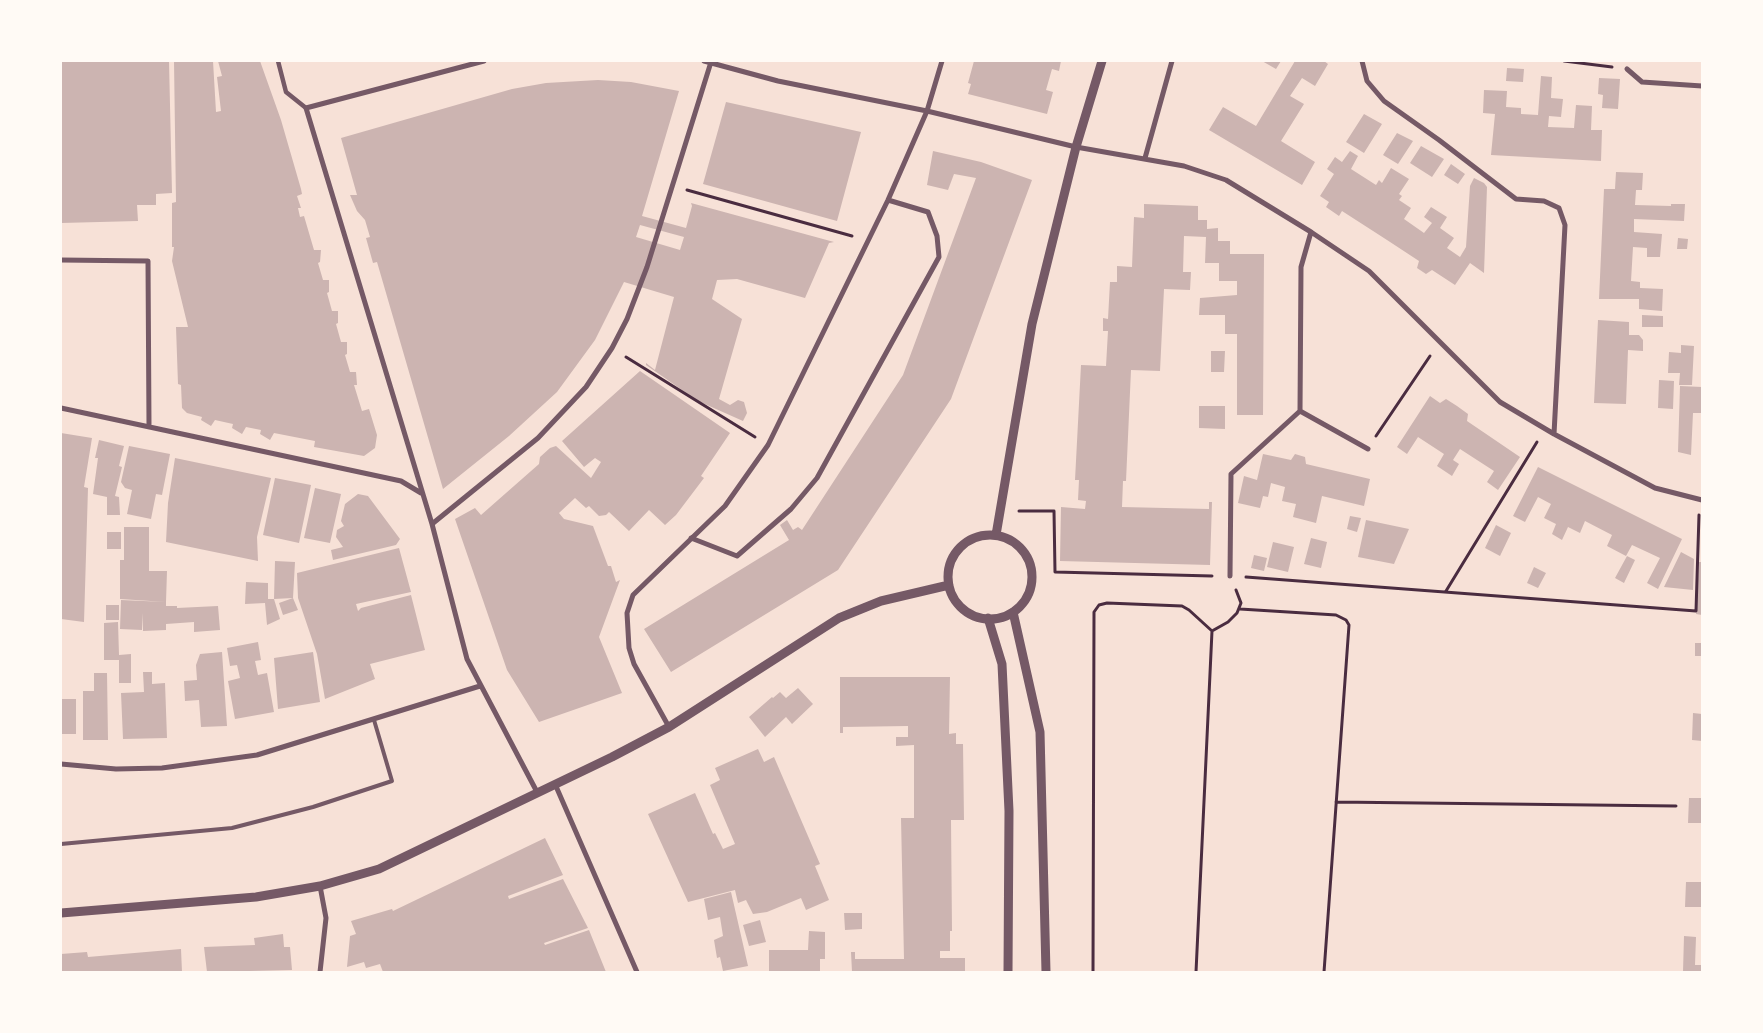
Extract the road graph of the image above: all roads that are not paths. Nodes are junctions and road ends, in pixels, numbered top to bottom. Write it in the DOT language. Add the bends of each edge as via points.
graph roads {
  1 [pos="278,61"];
  2 [pos="484,61"];
  3 [pos="704,61"];
  4 [pos="942,61"];
  5 [pos="1102,61"];
  6 [pos="1172,61"];
  7 [pos="1362,61"];
  8 [pos="711,62"];
  9 [pos="1627,69"];
  10 [pos="1702,86"];
  11 [pos="306,108"];
  12 [pos="927,111"];
  13 [pos="1076,147"];
  14 [pos="1144,158"];
  15 [pos="888,200"];
  16 [pos="1311,232"];
  17 [pos="61,260"];
  18 [pos="61,408"];
  19 [pos="1300,411"];
  20 [pos="149,425"];
  21 [pos="1554,434"];
  22 [pos="1368,449"];
  23 [pos="421,493"];
  24 [pos="1701,500"];
  25 [pos="432,524"];
  26 [pos="996,535"];
  27 [pos="692,538"];
  28 [pos="1230,576"];
  29 [pos="949,585"];
  30 [pos="1013,612"];
  31 [pos="988,618"];
  32 [pos="480,686"];
  33 [pos="374,720"];
  34 [pos="669,727"];
  35 [pos="61,764"];
  36 [pos="555,784"];
  37 [pos="537,792"];
  38 [pos="61,844"];
  39 [pos="320,886"];
  40 [pos="61,913"];
  41 [pos="320,972"];
  42 [pos="637,972"];
  43 [pos="1008,972"];
  44 [pos="1046,972"];
  1 -- 11 [label="street" via="286,92"];
  2 -- 11 [label="street"];
  3 -- 8 [label="street"];
  4 -- 12 [label="street"];
  5 -- 13 [label="street"];
  6 -- 14 [label="street"];
  7 -- 21 [label="street" via="1368,81 1384,101 1516,199 1544,201 1559,208 1565,225"];
  8 -- 12 [label="street" via="778,81"];
  8 -- 25 [label="street" via="634,302 612,348 586,387 538,438"];
  9 -- 10 [label="street" via="1642,82"];
  11 -- 23 [label="street"];
  12 -- 13 [label="street"];
  12 -- 15 [label="street"];
  13 -- 14 [label="street"];
  13 -- 26 [label="street" via="1032,324"];
  14 -- 16 [label="street" via="1184,166 1226,180"];
  15 -- 27 [label="street" via="768,445 734,496"];
  15 -- 27 [label="street" via="928,212 937,236 939,257 817,478 791,510 737,556"];
  16 -- 19 [label="street" via="1301,267"];
  16 -- 21 [label="street" via="1369,271 1500,402"];
  17 -- 20 [label="street" via="148,261"];
  18 -- 20 [label="street"];
  19 -- 22 [label="street"];
  19 -- 28 [label="street" via="1231,474"];
  20 -- 23 [label="street" via="401,481"];
  21 -- 24 [label="street" via="1655,488"];
  23 -- 25 [label="street"];
  25 -- 32 [label="street" via="467,659"];
  26 -- 29 [label="street" via="976,537 959,548 950,566"];
  26 -- 30 [label="street" via="1012,541 1024,552 1031,568 1032,584 1025,600"];
  27 -- 34 [label="street" via="633,595 627,613 629,648 634,664"];
  29 -- 31 [label="street" via="953,596 968,612"];
  29 -- 34 [label="street" via="882,601 839,618"];
  30 -- 31 [label="street"];
  30 -- 44 [label="street" via="1040,732"];
  31 -- 43 [label="street" via="996,638 1003,680 1009,811"];
  32 -- 33 [label="street"];
  32 -- 37 [label="street"];
  33 -- 35 [label="street" via="257,755 162,768"];
  33 -- 38 [label="lane" via="392,781 313,808 232,828"];
  34 -- 36 [label="street"];
  36 -- 37 [label="street"];
  36 -- 42 [label="street"];
  37 -- 39 [label="street" via="379,868"];
  39 -- 40 [label="street" via="256,897"];
  39 -- 41 [label="street" via="326,918"];
}
